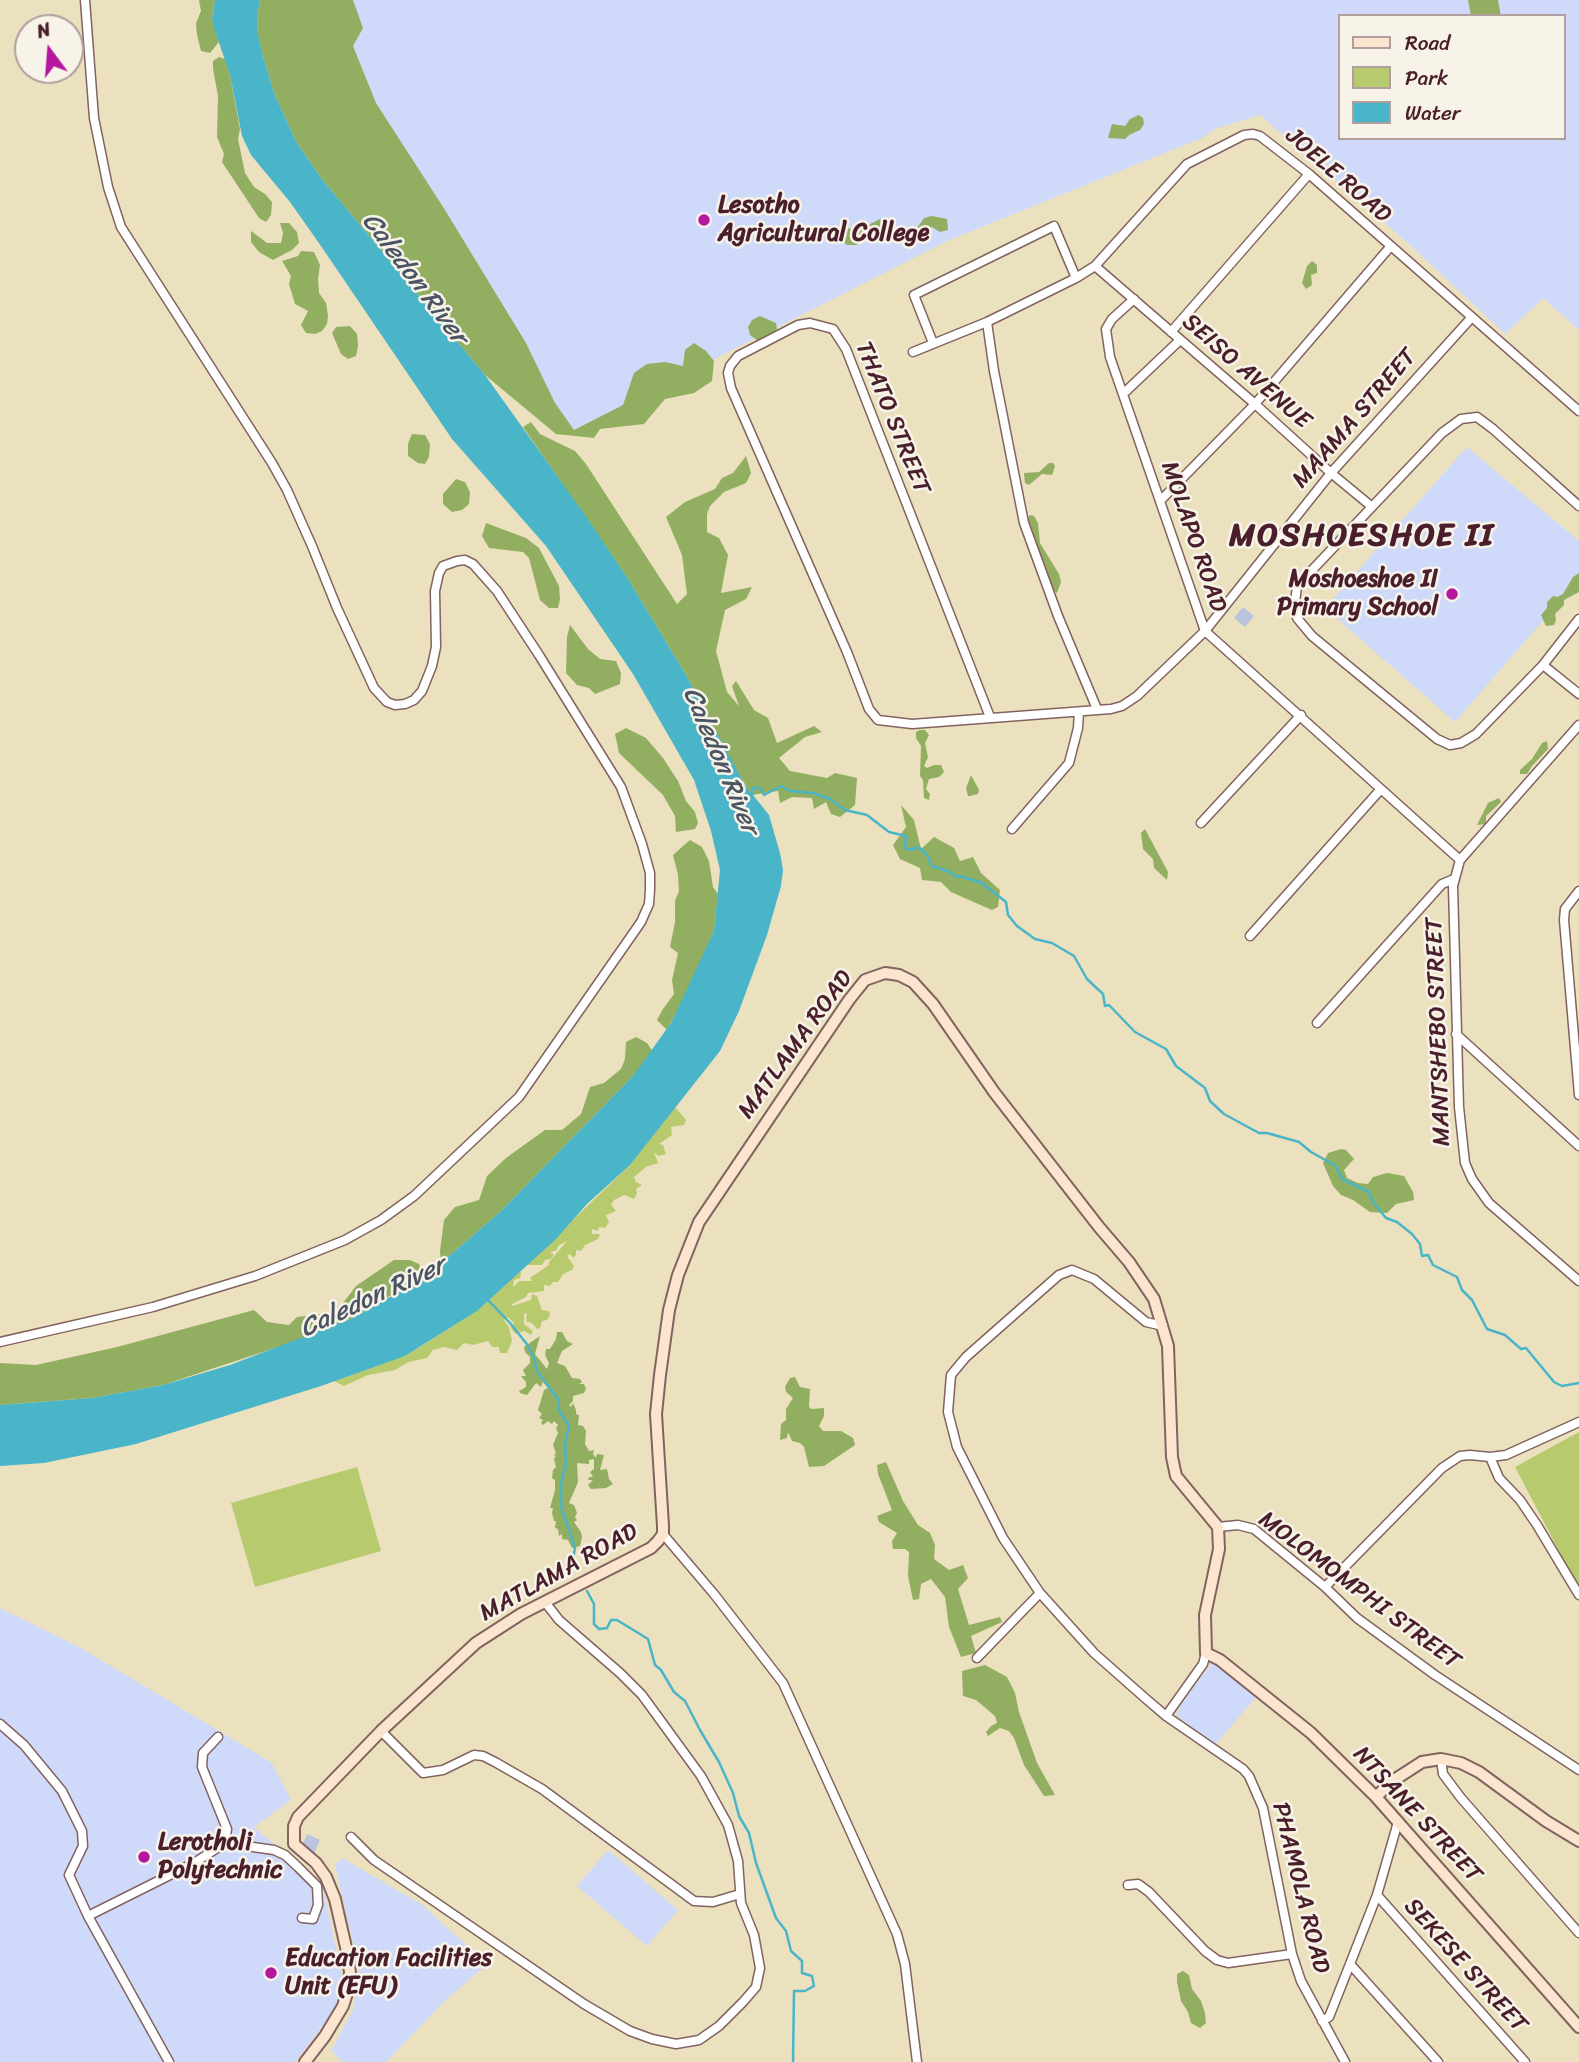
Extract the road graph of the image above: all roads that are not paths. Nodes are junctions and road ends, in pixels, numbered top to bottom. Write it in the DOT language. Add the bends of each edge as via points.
graph roads {
  1 [pos="85,0"];
  2 [pos="1309,174"];
  3 [pos="1390,247"];
  4 [pos="1095,266"];
  5 [pos="1076,278"];
  6 [pos="1134,299"];
  7 [pos="1472,317"];
  8 [pos="987,322"];
  9 [pos="1171,332"];
  10 [pos="1180,340"];
  11 [pos="933,343"];
  12 [pos="913,352"];
  13 [pos="1123,394"];
  14 [pos="1255,404"];
  15 [pos="1579,411"];
  16 [pos="1331,473"];
  17 [pos="1161,500"];
  18 [pos="1371,506"];
  19 [pos="1579,506"];
  20 [pos="1579,619"];
  21 [pos="1205,631"];
  22 [pos="1543,665"];
  23 [pos="1579,694"];
  24 [pos="1097,709"];
  25 [pos="1079,712"];
  26 [pos="1301,715"];
  27 [pos="990,717"];
  28 [pos="878,720"];
  29 [pos="1579,726"];
  30 [pos="1381,789"];
  31 [pos="1201,822"];
  32 [pos="1012,829"];
  33 [pos="1460,860"];
  34 [pos="1454,879"];
  35 [pos="1579,891"];
  36 [pos="1250,936"];
  37 [pos="1317,1023"];
  38 [pos="1456,1034"];
  39 [pos="1579,1096"];
  40 [pos="1579,1146"];
  41 [pos="1579,1281"];
  42 [pos="1163,1326"];
  43 [pos="0,1342"];
  44 [pos="1579,1422"];
  45 [pos="1490,1457"];
  46 [pos="1218,1527"];
  47 [pos="663,1534"];
  48 [pos="1325,1587"];
  49 [pos="1040,1593"];
  50 [pos="1579,1595"];
  51 [pos="545,1602"];
  52 [pos="1206,1653"];
  53 [pos="977,1658"];
  54 [pos="1166,1716"];
  55 [pos="0,1724"];
  56 [pos="381,1731"];
  57 [pos="218,1737"];
  58 [pos="1441,1759"];
  59 [pos="1579,1770"];
  60 [pos="1376,1797"];
  61 [pos="1398,1822"];
  62 [pos="351,1837"];
  63 [pos="1579,1841"];
  64 [pos="225,1843"];
  65 [pos="1128,1885"];
  66 [pos="740,1894"];
  67 [pos="1377,1895"];
  68 [pos="88,1916"];
  69 [pos="302,1918"];
  70 [pos="1579,1933"];
  71 [pos="1292,1955"];
  72 [pos="1350,1964"];
  73 [pos="1322,2021"];
  74 [pos="1579,2027"];
  75 [pos="169,2062"];
  76 [pos="304,2062"];
  77 [pos="917,2062"];
  78 [pos="1345,2062"];
  79 [pos="1438,2062"];
  80 [pos="1525,2062"];
  1 -- 43 [label="street" via="94,118 121,227 287,490 374,688 395,705 414,700 422,691 436,647 439,573 443,566 457,561 473,564 497,591 621,787 650,873 649,904 519,1097 414,1196 381,1220 345,1240 255,1276 153,1307"];
  2 -- 3 [label="street, JOELE ROAD"];
  2 -- 4 [label="street, JOELE ROAD" via="1261,136 1244,135 1187,164"];
  2 -- 9 [label="street"];
  3 -- 7 [label="street, JOELE ROAD"];
  3 -- 14 [label="street"];
  4 -- 5 [label="street, JOELE ROAD"];
  4 -- 6 [label="street, SEISO AVENUE"];
  5 -- 8 [label="street, JOELE ROAD"];
  5 -- 11 [label="street" via="1054,226 914,295"];
  6 -- 9 [label="street, SEISO AVENUE"];
  6 -- 13 [label="street, MOLAPO ROAD" via="1106,330"];
  7 -- 15 [label="street, JOELE ROAD"];
  7 -- 16 [label="street, MAAMA STREET"];
  8 -- 11 [label="street, JOELE ROAD"];
  8 -- 24 [label="street" via="1024,523"];
  9 -- 10 [label="street, SEISO AVENUE"];
  10 -- 13 [label="street"];
  10 -- 14 [label="street, SEISO AVENUE"];
  11 -- 12 [label="street, JOELE ROAD"];
  13 -- 17 [label="street, MOLAPO ROAD"];
  14 -- 16 [label="street, SEISO AVENUE"];
  14 -- 17 [label="street"];
  16 -- 18 [label="street, SEISO AVENUE"];
  16 -- 21 [label="street, MAAMA STREET"];
  17 -- 21 [label="street, MOLAPO ROAD"];
  18 -- 19 [label="street" via="1443,433 1461,419 1477,417"];
  18 -- 22 [label="street" via="1297,586 1297,618 1312,636 1450,745 1476,734"];
  20 -- 22 [label="street"];
  21 -- 24 [label="street, MAAMA STREET" via="1137,696 1122,706"];
  21 -- 26 [label="street, MOLAPO ROAD"];
  22 -- 23 [label="street"];
  24 -- 25 [label="street, MAAMA STREET"];
  25 -- 27 [label="street, MAAMA STREET"];
  25 -- 32 [label="street" via="1069,763"];
  26 -- 30 [label="street, MOLAPO ROAD"];
  26 -- 31 [label="street"];
  27 -- 28 [label="street, MAAMA STREET" via="912,724"];
  27 -- 28 [label="street, THATO STREET" via="846,349 833,329 798,325 738,356 728,373 731,388 869,709"];
  29 -- 33 [label="street"];
  30 -- 33 [label="street, MOLAPO ROAD"];
  30 -- 36 [label="street"];
  33 -- 34 [label="street, MANTSHEBO STREET"];
  34 -- 37 [label="street" via="1443,884"];
  34 -- 38 [label="street, MANTSHEBO STREET"];
  35 -- 39 [label="street" via="1564,920"];
  38 -- 40 [label="street"];
  38 -- 41 [label="street, MANTSHEBO STREET" via="1461,1143 1472,1180 1489,1203"];
  42 -- 46 [label="street, MATLAMA ROAD" via="1176,1476"];
  42 -- 47 [label="street, MATLAMA ROAD" via="1154,1299 1139,1276 994,1092 933,1004 913,982 899,975 875,975 865,980 816,1047 699,1222 678,1275 656,1414"];
  42 -- 49 [label="street, PHAMOLA ROAD" via="1146,1322 1094,1279 1072,1270 1059,1275 951,1375 948,1412 957,1447 1003,1538"];
  44 -- 45 [label="street" via="1506,1455"];
  45 -- 48 [label="street" via="1460,1456 1442,1468"];
  45 -- 50 [label="street" via="1499,1478 1538,1525"];
  46 -- 48 [label="street, MOLOMOMPHI STREET" via="1254,1529"];
  46 -- 52 [label="street" via="1219,1549 1205,1615"];
  47 -- 51 [label="street, MATLAMA ROAD" via="651,1548"];
  47 -- 77 [label="street" via="783,1684 897,1934"];
  48 -- 59 [label="street, MOLOMOMPHI STREET" via="1357,1618 1435,1675"];
  49 -- 53 [label="street"];
  49 -- 54 [label="street, PHAMOLA ROAD" via="1094,1653"];
  51 -- 56 [label="street, MATLAMA ROAD" via="476,1643"];
  51 -- 66 [label="street" via="642,1695 701,1776 735,1842"];
  52 -- 54 [label="street"];
  52 -- 60 [label="street, NTSANE STREET" via="1311,1734"];
  54 -- 71 [label="street, PHAMOLA ROAD" via="1249,1776 1263,1808"];
  55 -- 68 [label="street" via="62,1791 82,1831 83,1846 69,1875"];
  56 -- 66 [label="street" via="423,1773 443,1770 474,1755 495,1762 542,1789 694,1901 713,1902"];
  56 -- 76 [label="street, MATLAMA ROAD" via="294,1826 294,1844 316,1863 335,1899 350,1973 343,2006"];
  57 -- 64 [label="street" via="203,1753 202,1767 227,1829"];
  58 -- 60 [label="street" via="1422,1762"];
  58 -- 63 [label="street" via="1479,1772"];
  58 -- 70 [label="street" via="1443,1774 1461,1798"];
  60 -- 61 [label="street, NTSANE STREET"];
  61 -- 67 [label="street"];
  61 -- 74 [label="street, NTSANE STREET"];
  62 -- 66 [label="street" via="374,1860 584,2004 641,2035 676,2044 699,2040 755,1987 759,1954"];
  64 -- 68 [label="street"];
  64 -- 69 [label="street" via="274,1850 304,1872 317,1886 318,1905 313,1919"];
  65 -- 71 [label="street" via="1138,1884 1149,1892 1217,1960 1228,1963"];
  67 -- 72 [label="street"];
  67 -- 80 [label="street, SEKESE STREET"];
  68 -- 75 [label="street"];
  71 -- 73 [label="street, PHAMOLA ROAD"];
  72 -- 73 [label="street" via="1329,2017"];
  72 -- 79 [label="street"];
  73 -- 78 [label="street, PHAMOLA ROAD"];
}
